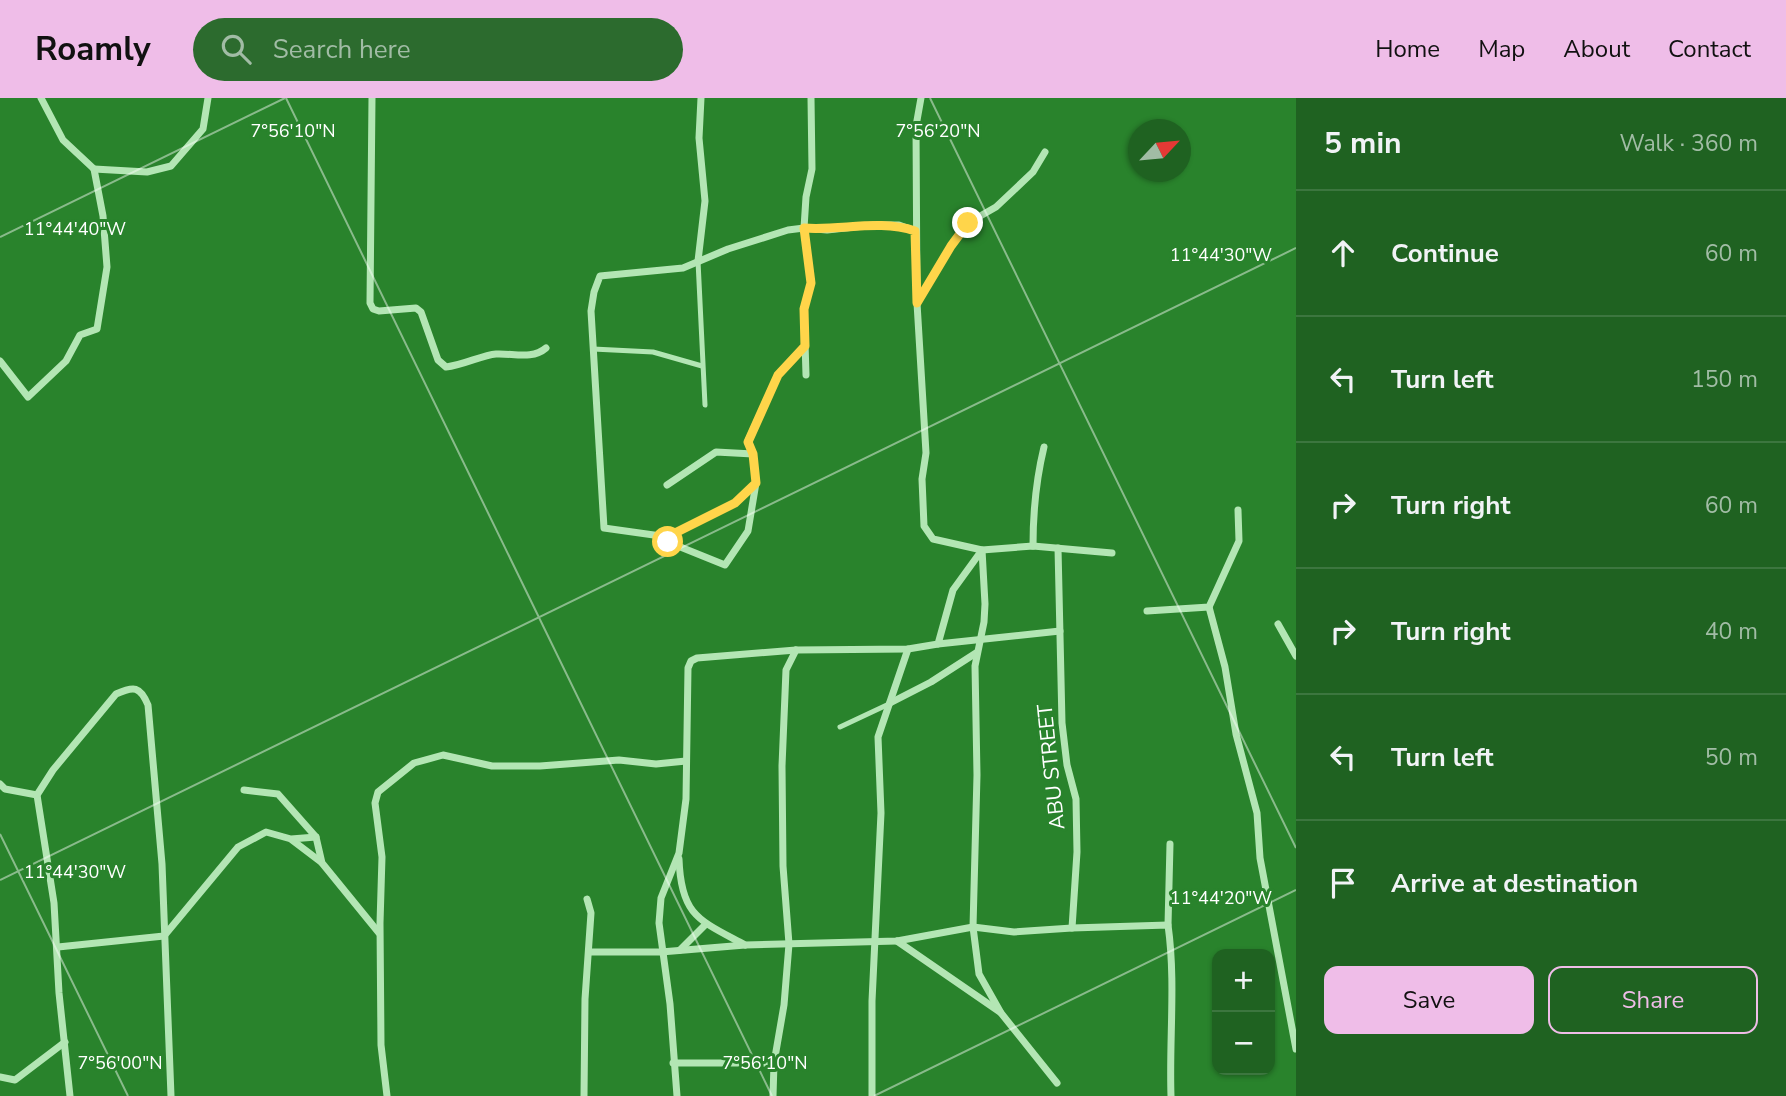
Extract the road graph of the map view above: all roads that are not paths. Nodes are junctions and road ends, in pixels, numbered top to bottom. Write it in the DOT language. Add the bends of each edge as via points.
graph roads {
  1 [pos="41,98"];
  2 [pos="208,98"];
  3 [pos="372,98"];
  4 [pos="701,98"];
  5 [pos="811,98"];
  6 [pos="921,98"];
  7 [pos="1045,152"];
  8 [pos="94,169"];
  9 [pos="804,228"];
  10 [pos="915,231"];
  11 [pos="698,261"];
  12 [pos="917,303"];
  13 [pos="805,346"];
  14 [pos="546,348"];
  15 [pos="593,349"];
  16 [pos="0,361"];
  17 [pos="702,366"];
  18 [pos="806,375"];
  19 [pos="705,405"];
  20 [pos="1044,447"];
  21 [pos="753,454"];
  22 [pos="756,483"];
  23 [pos="667,485"];
  24 [pos="1238,510"];
  25 [pos="667,537"];
  26 [pos="1033,546"];
  27 [pos="1058,548"];
  28 [pos="982,550"];
  29 [pos="1112,552"];
  30 [pos="1209,607"];
  31 [pos="1147,611"];
  32 [pos="1278,624"];
  33 [pos="1060,631"];
  34 [pos="981,641"];
  35 [pos="938,644"];
  36 [pos="908,649"];
  37 [pos="796,650"];
  38 [pos="976,653"];
  39 [pos="1296,656"];
  40 [pos="889,704"];
  41 [pos="840,727"];
  42 [pos="686,761"];
  43 [pos="0,784"];
  44 [pos="244,790"];
  45 [pos="37,795"];
  46 [pos="316,837"];
  47 [pos="291,839"];
  48 [pos="1170,844"];
  49 [pos="679,853"];
  50 [pos="322,863"];
  51 [pos="587,899"];
  52 [pos="706,924"];
  53 [pos="1168,925"];
  54 [pos="974,927"];
  55 [pos="1072,928"];
  56 [pos="380,933"];
  57 [pos="164,936"];
  58 [pos="875,941"];
  59 [pos="897,941"];
  60 [pos="789,944"];
  61 [pos="745,945"];
  62 [pos="58,947"];
  63 [pos="680,950"];
  64 [pos="589,952"];
  65 [pos="662,952"];
  66 [pos="1001,1013"];
  67 [pos="65,1042"];
  68 [pos="1296,1049"];
  69 [pos="673,1063"];
  70 [pos="774,1063"];
  71 [pos="0,1077"];
  72 [pos="1057,1083"];
  73 [pos="70,1096"];
  74 [pos="171,1096"];
  75 [pos="387,1096"];
  76 [pos="584,1096"];
  77 [pos="677,1096"];
  78 [pos="773,1096"];
  79 [pos="872,1096"];
  80 [pos="1171,1096"];
  1 -- 8 [label="street" via="63,140"];
  2 -- 8 [label="street" via="202,129 171,166 147,172"];
  3 -- 14 [label="street" via="373,309 416,308 438,360 446,367 493,354 536,355"];
  4 -- 11 [label="street" via="699,138 705,201"];
  5 -- 9 [label="street" via="811,169"];
  6 -- 10 [label="street" via="916,126"];
  7 -- 12 [label="street" via="1033,173 996,207 968,223"];
  8 -- 16 [label="street" via="107,267 97,329 79,335 66,361 28,397"];
  9 -- 10 [label="street" via="900,225"];
  9 -- 11 [label="street"];
  9 -- 13 [label="street" via="811,283 804,309"];
  10 -- 12 [label="street"];
  11 -- 15 [label="street" via="682,268 600,276 591,311"];
  11 -- 17 [label="lane"];
  12 -- 28 [label="street" via="926,453 924,526 933,539"];
  13 -- 18 [label="street"];
  13 -- 21 [label="street" via="778,375 763,406 748,442"];
  15 -- 17 [label="lane" via="653,352"];
  15 -- 25 [label="street" via="604,528"];
  17 -- 19 [label="lane"];
  20 -- 26 [label="street" via="1033,501"];
  21 -- 22 [label="street"];
  21 -- 23 [label="street" via="716,452"];
  22 -- 25 [label="street" via="735,503"];
  22 -- 25 [label="street" via="748,531 725,565 668,542"];
  24 -- 30 [label="street" via="1239,541"];
  26 -- 27 [label="street"];
  26 -- 28 [label="street"];
  27 -- 29 [label="street"];
  27 -- 33 [label="street, ABU STREET"];
  28 -- 34 [label="street" via="985,604"];
  28 -- 35 [label="street" via="953,590"];
  30 -- 31 [label="street"];
  30 -- 68 [label="street" via="1257,813 1260,858"];
  32 -- 39 [label="street"];
  33 -- 34 [label="street"];
  33 -- 55 [label="street, ABU STREET" via="1062,723 1076,799"];
  34 -- 35 [label="street"];
  34 -- 38 [label="street"];
  35 -- 36 [label="street"];
  36 -- 37 [label="street"];
  36 -- 40 [label="street"];
  37 -- 42 [label="street" via="691,661"];
  37 -- 60 [label="street" via="786,670 782,766"];
  38 -- 40 [label="street"];
  38 -- 54 [label="street"];
  40 -- 41 [label="lane"];
  40 -- 58 [label="street" via="878,737 881,813"];
  42 -- 49 [label="street"];
  42 -- 56 [label="street" via="492,766 443,755 414,763 378,792 374,803 382,857"];
  43 -- 45 [label="street"];
  44 -- 46 [label="street" via="278,794"];
  45 -- 57 [label="street" via="116,694 127,689 143,693 148,705 162,864"];
  45 -- 62 [label="street"];
  46 -- 47 [label="street"];
  46 -- 50 [label="street"];
  47 -- 50 [label="street"];
  47 -- 57 [label="street" via="266,832 238,847"];
  48 -- 53 [label="street"];
  49 -- 52 [label="street" via="683,895"];
  49 -- 65 [label="street" via="659,905"];
  50 -- 56 [label="street"];
  51 -- 64 [label="street"];
  52 -- 61 [label="street"];
  52 -- 63 [label="street"];
  53 -- 55 [label="street"];
  53 -- 80 [label="street"];
  54 -- 55 [label="street" via="1014,932"];
  54 -- 59 [label="street"];
  54 -- 66 [label="street" via="979,974"];
  56 -- 75 [label="street" via="381,1045"];
  57 -- 62 [label="street"];
  57 -- 74 [label="street"];
  58 -- 59 [label="street"];
  58 -- 60 [label="street"];
  58 -- 79 [label="street"];
  59 -- 66 [label="street"];
  60 -- 61 [label="street"];
  60 -- 70 [label="street"];
  61 -- 63 [label="street"];
  62 -- 67 [label="street"];
  63 -- 65 [label="street"];
  64 -- 65 [label="street"];
  64 -- 76 [label="street"];
  65 -- 69 [label="street"];
  66 -- 72 [label="street"];
  67 -- 71 [label="street" via="15,1080"];
  67 -- 73 [label="street"];
  69 -- 70 [label="street"];
  69 -- 77 [label="street"];
  70 -- 78 [label="street"];
}
